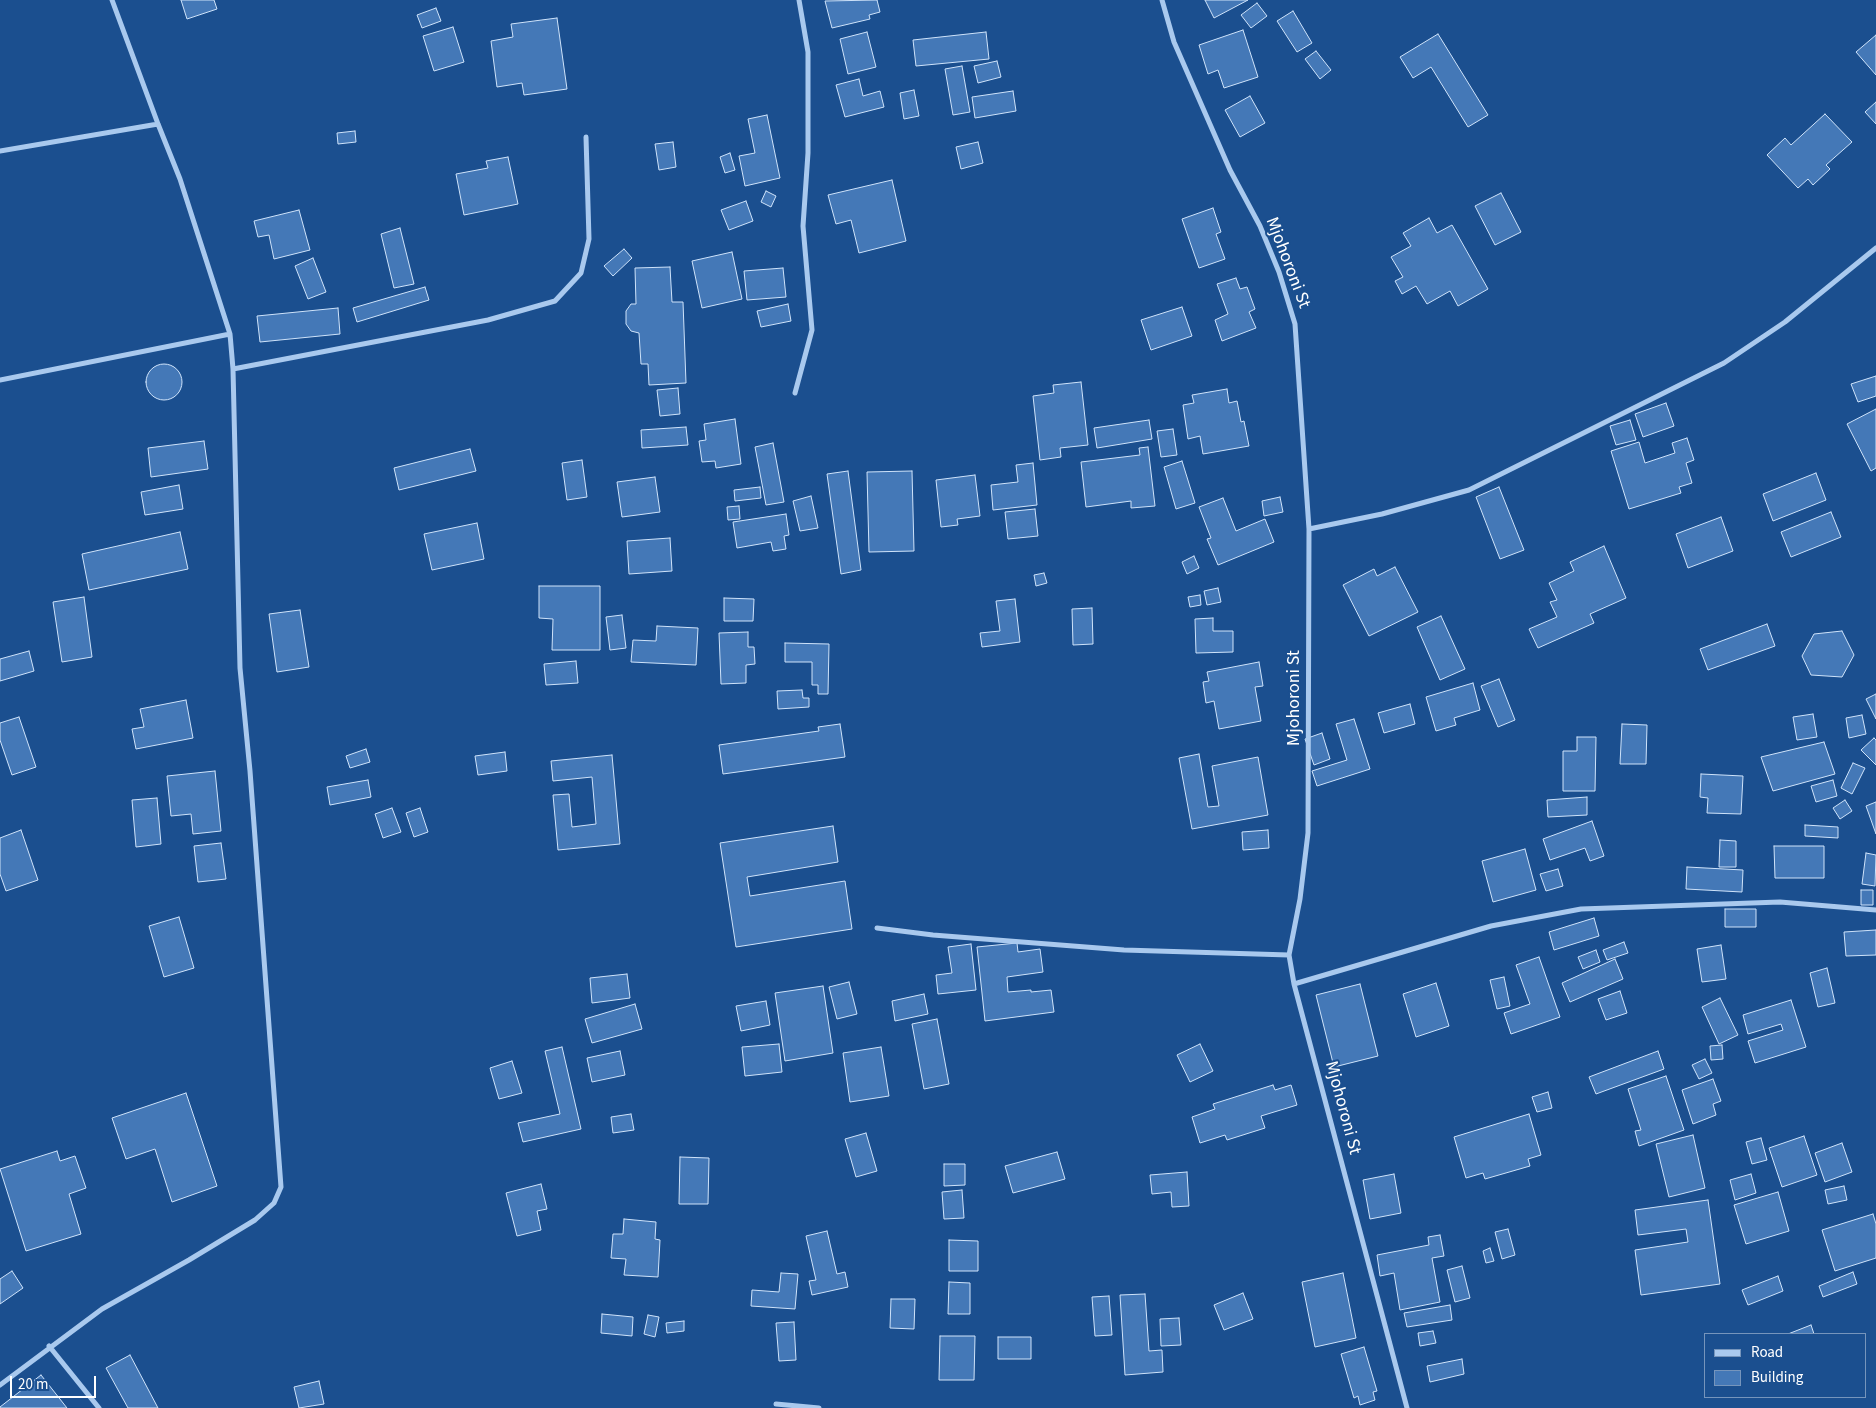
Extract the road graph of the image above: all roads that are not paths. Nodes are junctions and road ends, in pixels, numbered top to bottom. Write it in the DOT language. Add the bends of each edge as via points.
graph roads {
  1 [pos="112,0"];
  2 [pos="799,0"];
  3 [pos="1162,0"];
  4 [pos="158,124"];
  5 [pos="586,137"];
  6 [pos="0,151"];
  7 [pos="1876,248"];
  8 [pos="230,334"];
  9 [pos="233,369"];
  10 [pos="0,380"];
  11 [pos="795,393"];
  12 [pos="1310,529"];
  13 [pos="1876,910"];
  14 [pos="876,928"];
  15 [pos="1289,955"];
  16 [pos="1294,984"];
  17 [pos="50,1346"];
  18 [pos="0,1385"];
  19 [pos="776,1404"];
  20 [pos="99,1408"];
  21 [pos="819,1408"];
  22 [pos="1407,1408"];
  1 -- 4 [label="street"];
  2 -- 11 [label="street" via="808,52 808,153 803,226 812,330"];
  3 -- 12 [label="street, Mjohoroni St" via="1174,42 1230,170 1276,263 1295,324"];
  4 -- 6 [label="street"];
  4 -- 8 [label="street" via="180,179"];
  5 -- 9 [label="street" via="589,239 581,273 554,300 488,320"];
  7 -- 12 [label="street" via="1785,322 1724,363 1478,486 1382,514"];
  8 -- 9 [label="street"];
  8 -- 10 [label="street"];
  9 -- 17 [label="street" via="240,668 281,1187 274,1203 256,1220 102,1308"];
  12 -- 15 [label="street, Mjohoroni St" via="1308,833"];
  13 -- 16 [label="street" via="1780,902 1581,908 1491,926"];
  14 -- 15 [label="street" via="1124,950"];
  15 -- 16 [label="street, Mjohoroni St"];
  16 -- 22 [label="street, Mjohoroni St"];
  17 -- 18 [label="street"];
  17 -- 20 [label="street"];
  19 -- 21 [label="street"];
}
